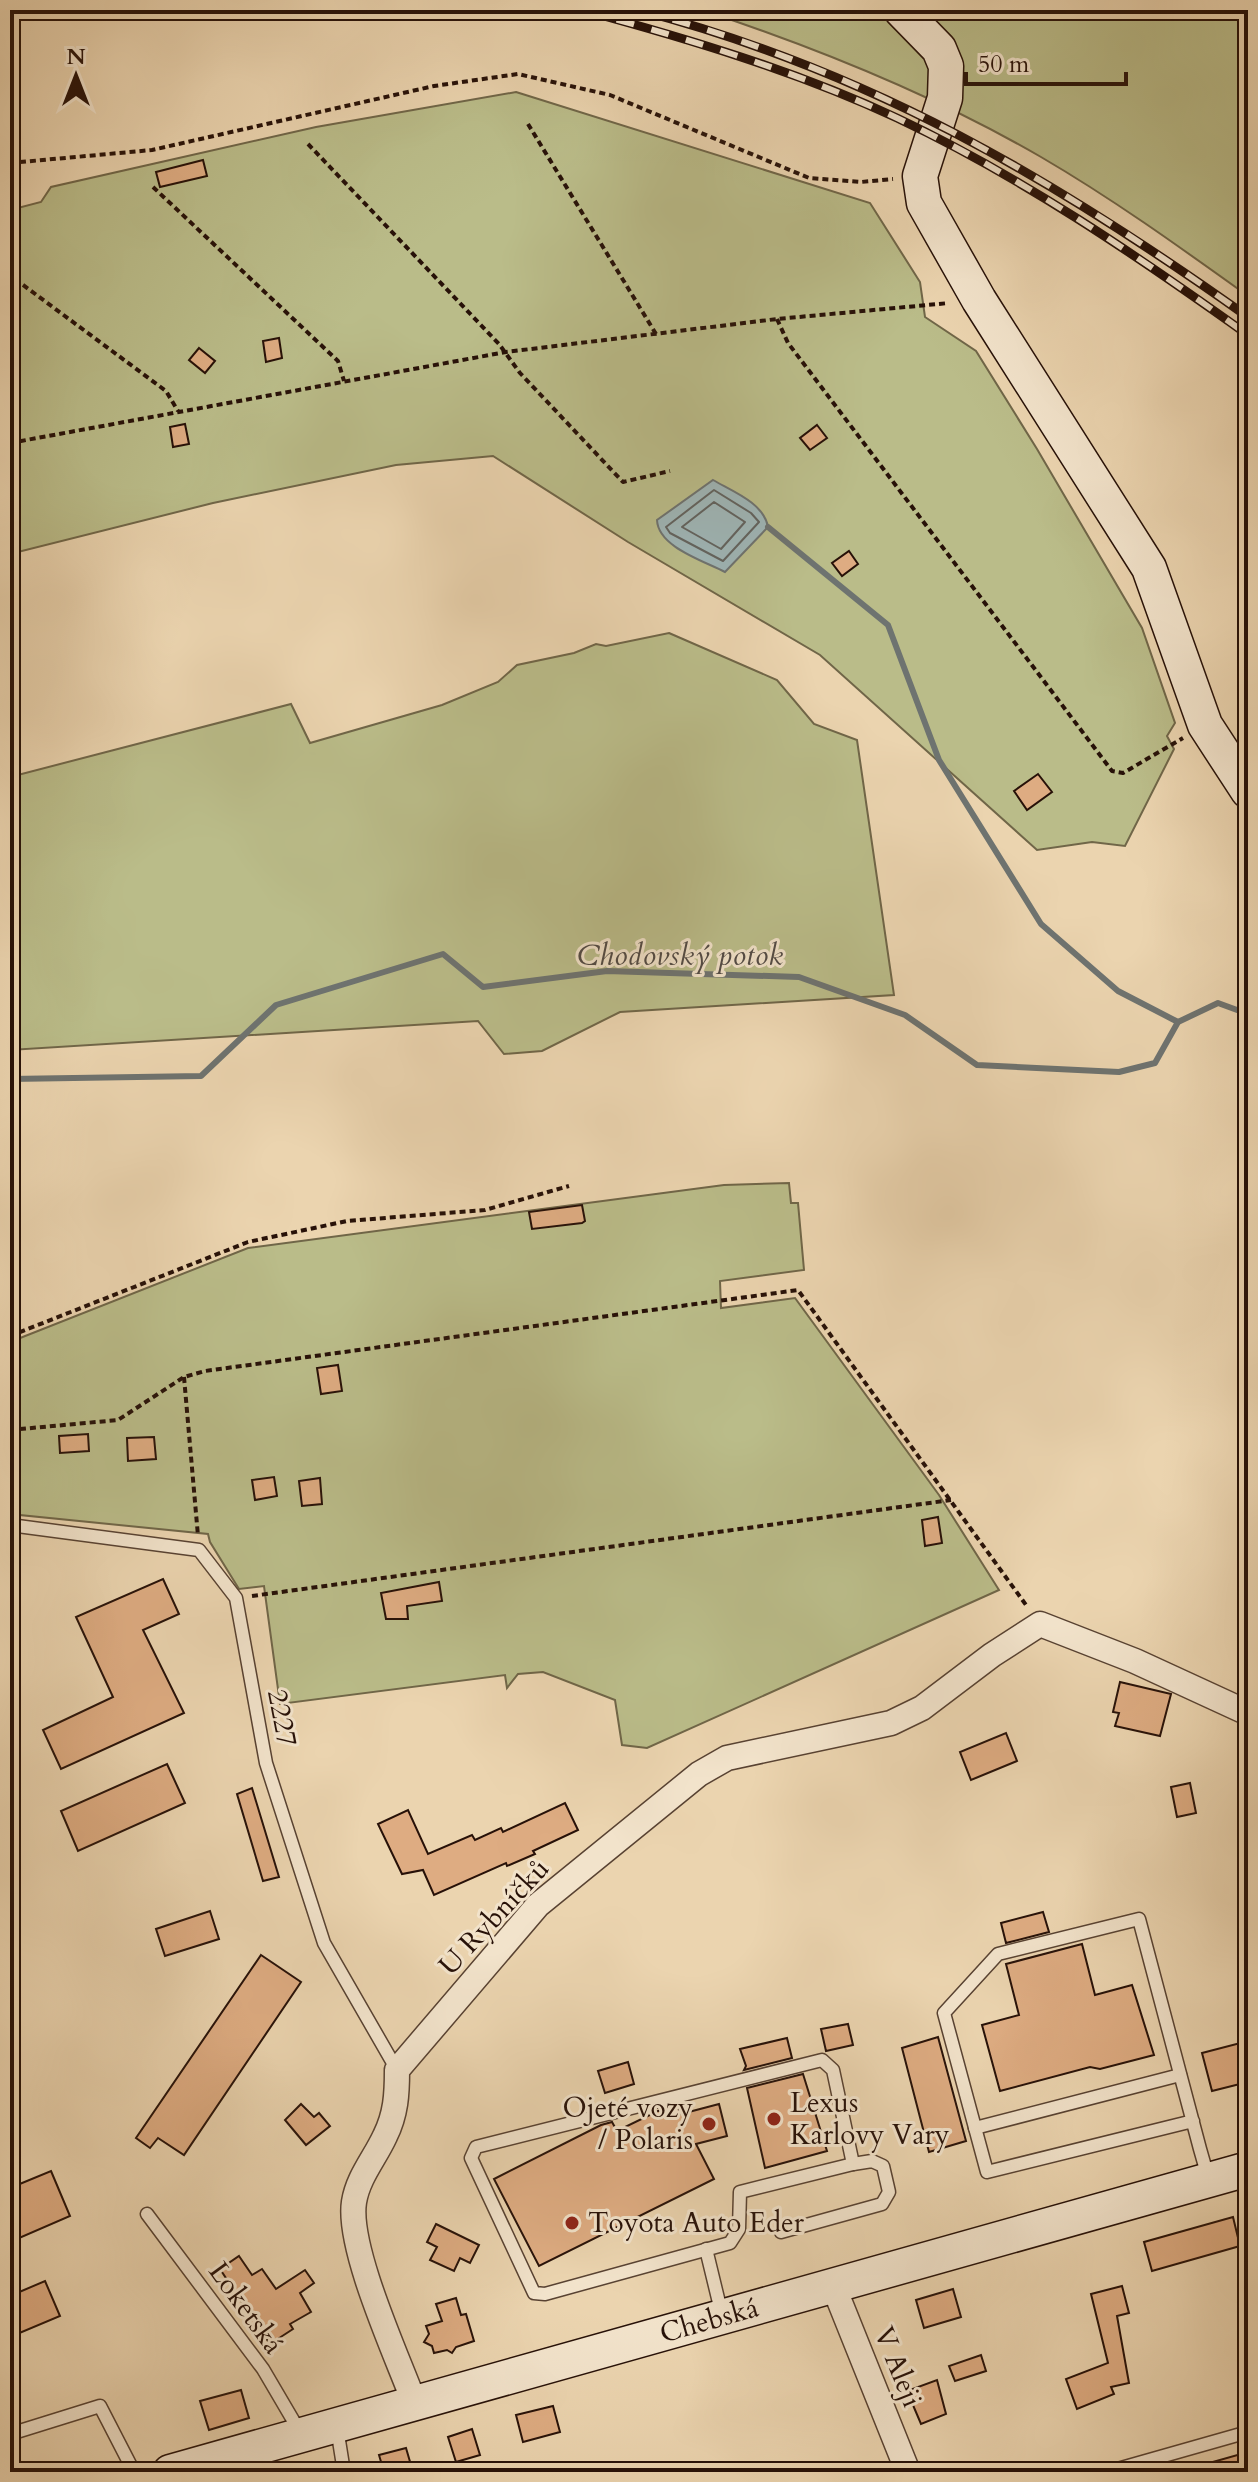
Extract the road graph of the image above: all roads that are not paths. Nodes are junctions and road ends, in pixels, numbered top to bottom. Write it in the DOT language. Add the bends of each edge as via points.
graph roads {
  1 [pos="901,10"];
  2 [pos="1248,791"];
  3 [pos="10,1525"];
  4 [pos="1248,1713"];
  5 [pos="397,2070"];
  6 [pos="1180,2075"];
  7 [pos="1193,2121"];
  8 [pos="975,2128"];
  9 [pos="853,2164"];
  10 [pos="1248,2169"];
  11 [pos="1208,2180"];
  12 [pos="147,2214"];
  13 [pos="781,2232"];
  14 [pos="706,2249"];
  15 [pos="833,2285"];
  16 [pos="722,2315"];
  17 [pos="414,2402"];
  18 [pos="337,2426"];
  19 [pos="1248,2432"];
  20 [pos="10,2434"];
  21 [pos="302,2434"];
  22 [pos="134,2472"];
  23 [pos="170,2472"];
  24 [pos="344,2472"];
  25 [pos="908,2472"];
  26 [pos="1107,2472"];
  1 -- 2 [label="street" via="939,49 946,66 945,98 920,176 924,203 979,300 1149,568 1205,725"];
  3 -- 5 [label="lane, 2227" via="199,1550 236,1598 266,1763 324,1943"];
  4 -- 5 [label="street, U Rybníčků" via="1040,1624 922,1708 891,1723 727,1758 699,1774 538,1905"];
  5 -- 17 [label="street" via="397,2105 354,2204 360,2253"];
  6 -- 7 [label="lane"];
  6 -- 8 [label="lane"];
  6 -- 8 [label="lane" via="1139,1919 998,1954 944,2013"];
  7 -- 8 [label="lane" via="987,2172"];
  7 -- 11 [label="lane"];
  9 -- 13 [label="lane" via="872,2161 883,2166 889,2192 882,2204"];
  9 -- 14 [label="lane" via="747,2188 738,2197 736,2237"];
  9 -- 14 [label="lane" via="833,2070 822,2060 476,2147 471,2158 534,2293"];
  10 -- 11 [label="street, Chebská"];
  11 -- 15 [label="street, Chebská"];
  12 -- 21 [label="lane, Loketská" via="263,2369"];
  14 -- 16 [label="lane"];
  15 -- 16 [label="street, Chebská"];
  15 -- 25 [label="street, V Aleji"];
  16 -- 17 [label="street, Chebská"];
  17 -- 18 [label="street, Chebská"];
  18 -- 21 [label="street, Chebská"];
  18 -- 24 [label="lane"];
  19 -- 26 [label="lane"];
  20 -- 22 [label="lane" via="100,2406"];
  21 -- 23 [label="street, Chebská"];
}
